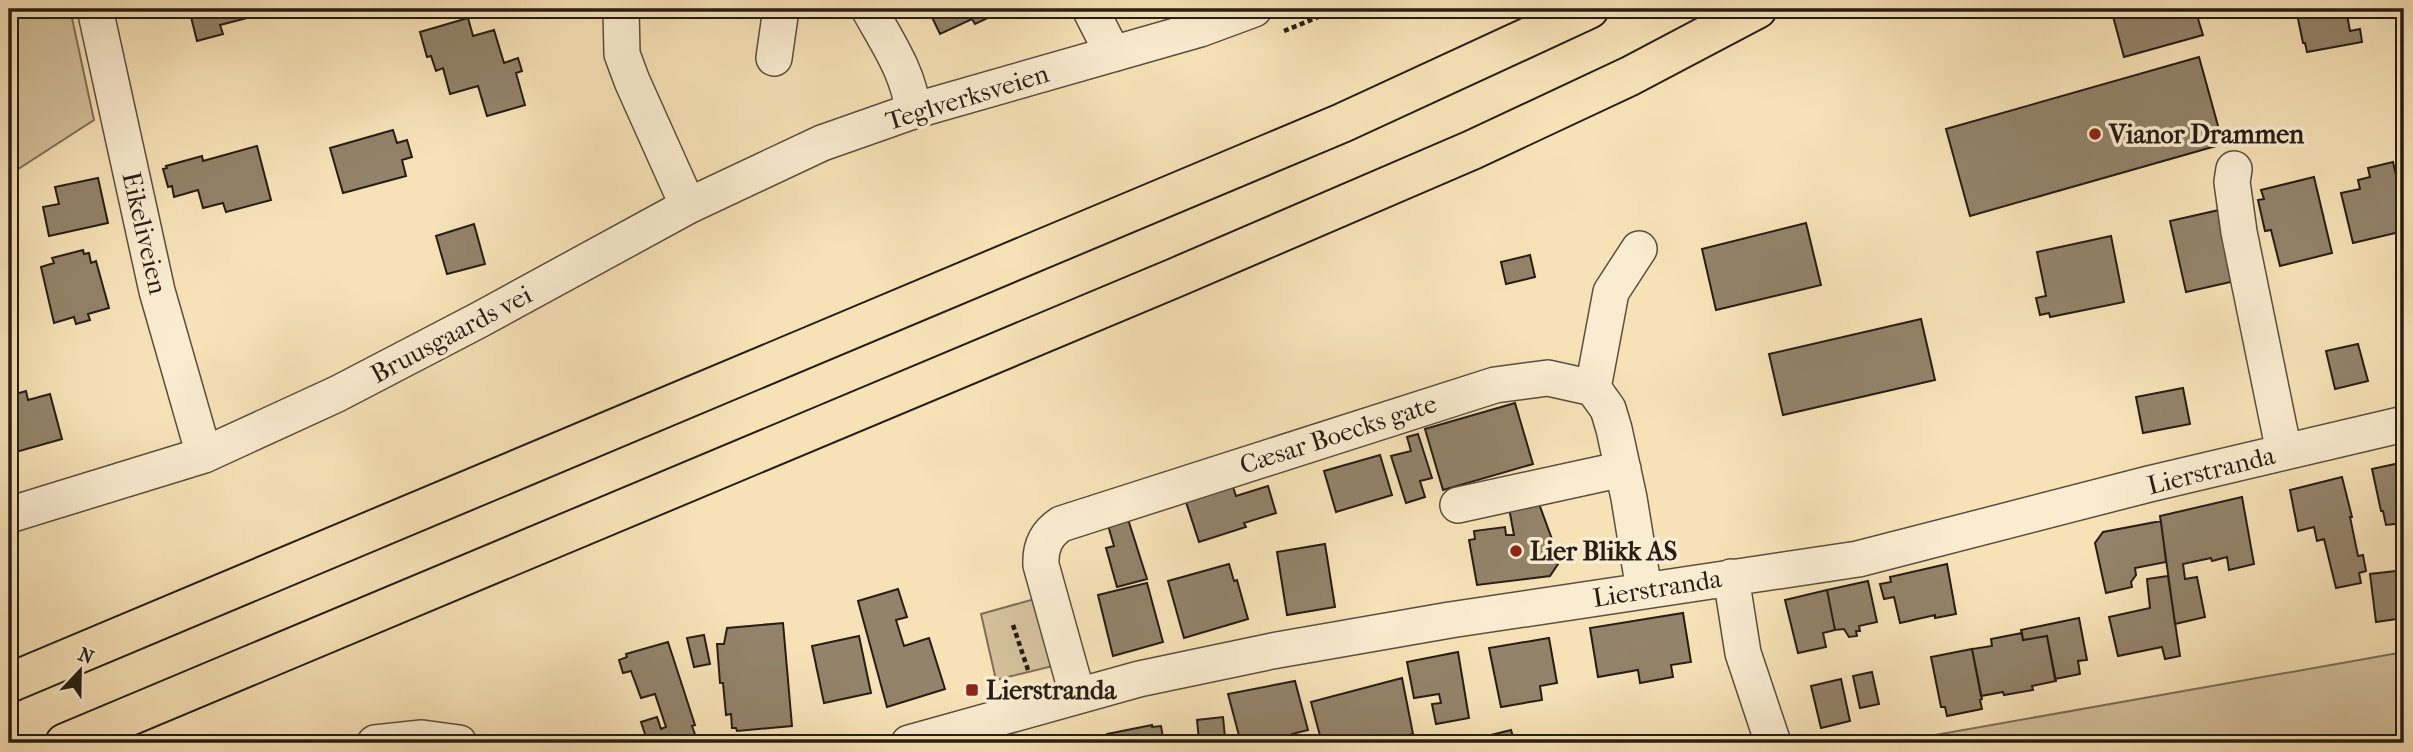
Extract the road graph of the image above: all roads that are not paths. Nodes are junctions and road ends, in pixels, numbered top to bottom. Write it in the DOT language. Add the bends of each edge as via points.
graph roads {
  1 [pos="95,9"];
  2 [pos="621,9"];
  3 [pos="780,9"];
  4 [pos="869,9"];
  5 [pos="1090,9"];
  6 [pos="1590,9"];
  7 [pos="1757,9"];
  8 [pos="1264,21"];
  9 [pos="1113,54"];
  10 [pos="774,58"];
  11 [pos="913,111"];
  12 [pos="2234,169"];
  13 [pos="688,206"];
  14 [pos="1639,248"];
  15 [pos="1593,388"];
  16 [pos="2404,424"];
  17 [pos="2284,452"];
  18 [pos="204,455"];
  19 [pos="1623,469"];
  20 [pos="1458,505"];
  21 [pos="9,515"];
  22 [pos="1731,577"];
  23 [pos="1644,590"];
  24 [pos="281,653"];
  25 [pos="9,683"];
  26 [pos="1077,694"];
  27 [pos="65,743"];
  28 [pos="108,743"];
  29 [pos="375,743"];
  30 [pos="459,743"];
  31 [pos="909,743"];
  32 [pos="1773,743"];
  1 -- 18 [label="street, Eikeliveien" via="157,291"];
  2 -- 13 [label="street" via="622,54"];
  3 -- 10 [label="street"];
  4 -- 11 [label="street" via="905,75"];
  5 -- 9 [label="street"];
  6 -- 25 [label="highway" via="1342,123"];
  7 -- 24 [label="highway" via="1630,76 1472,150"];
  8 -- 9 [label="street, Teglverksveien" via="1200,29"];
  9 -- 11 [label="street, Teglverksveien"];
  11 -- 13 [label="street, Teglverksveien" via="822,143"];
  12 -- 17 [label="street" via="2239,232"];
  13 -- 18 [label="street, Bruusgaards vei" via="444,339"];
  14 -- 15 [label="street" via="1611,292"];
  15 -- 19 [label="street" via="1608,409"];
  15 -- 26 [label="street, Cæsar Boecks gate" via="1548,378 1495,385 1061,524 1045,539 1040,555"];
  16 -- 17 [label="street, Lierstranda"];
  17 -- 22 [label="street, Lierstranda" via="1858,559"];
  18 -- 21 [label="street, Bruusgaards vei"];
  19 -- 20 [label="street"];
  19 -- 23 [label="street"];
  22 -- 23 [label="street, Lierstranda"];
  22 -- 32 [label="street" via="1743,653"];
  23 -- 26 [label="street, Lierstranda" via="1272,651"];
  24 -- 27 [label="highway"];
  24 -- 28 [label="highway"];
  26 -- 31 [label="street, Lierstranda"];
  29 -- 30 [label="street" via="422,738"];
}
